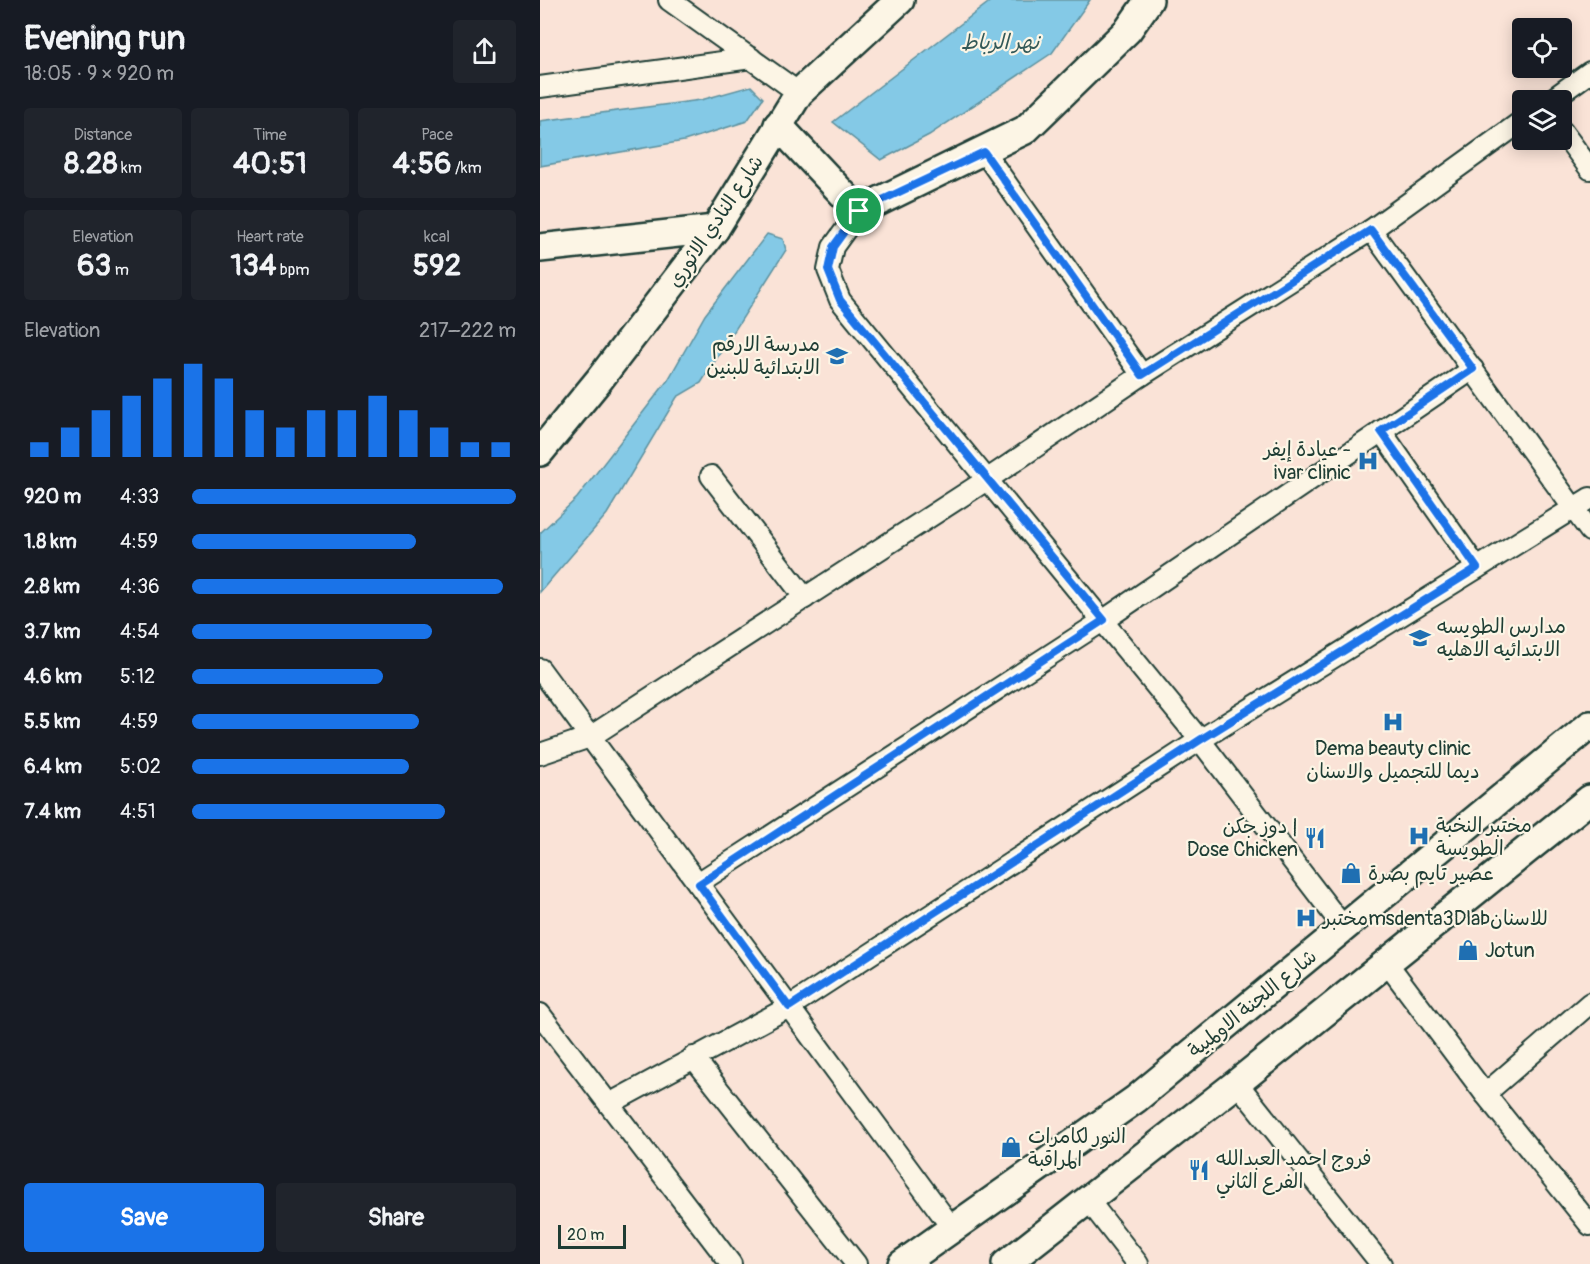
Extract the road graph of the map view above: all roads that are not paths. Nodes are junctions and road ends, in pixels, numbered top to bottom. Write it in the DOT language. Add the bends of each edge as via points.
graph roads {
  1 [pos="669,0"];
  2 [pos="900,0"];
  3 [pos="1149,0"];
  4 [pos="751,58"];
  5 [pos="1590,72"];
  6 [pos="540,87"];
  7 [pos="1565,90"];
  8 [pos="799,93"];
  9 [pos="778,125"];
  10 [pos="1512,128"];
  11 [pos="1572,145"];
  12 [pos="984,152"];
  13 [pos="1590,169"];
  14 [pos="859,211"];
  15 [pos="715,229"];
  16 [pos="1371,230"];
  17 [pos="540,248"];
  18 [pos="1473,369"];
  19 [pos="1142,375"];
  20 [pos="1381,431"];
  21 [pos="540,452"];
  22 [pos="711,476"];
  23 [pos="987,479"];
  24 [pos="1590,498"];
  25 [pos="1572,509"];
  26 [pos="1590,531"];
  27 [pos="1477,568"];
  28 [pos="805,598"];
  29 [pos="1104,620"];
  30 [pos="540,669"];
  31 [pos="1590,725"];
  32 [pos="590,737"];
  33 [pos="1200,740"];
  34 [pos="540,754"];
  35 [pos="1590,799"];
  36 [pos="699,884"];
  37 [pos="1344,928"];
  38 [pos="1387,963"];
  39 [pos="1590,1003"];
  40 [pos="789,1007"];
  41 [pos="540,1014"];
  42 [pos="693,1057"];
  43 [pos="1237,1083"];
  44 [pos="1485,1094"];
  45 [pos="609,1104"];
  46 [pos="1089,1201"];
  47 [pos="1590,1225"];
  48 [pos="952,1228"];
  49 [pos="731,1264"];
  50 [pos="856,1264"];
  51 [pos="902,1264"];
  52 [pos="1006,1264"];
  53 [pos="1138,1264"];
  54 [pos="1381,1264"];
  1 -- 4 [label="street"];
  2 -- 8 [label="main road, شارع النادي الاثوري"];
  3 -- 12 [label="main road" via="1128,30 1040,117 1025,130"];
  4 -- 6 [label="street"];
  4 -- 8 [label="street"];
  5 -- 7 [label="street"];
  8 -- 9 [label="main road, شارع النادي الاثوري"];
  9 -- 14 [label="main road"];
  9 -- 15 [label="main road, شارع النادي الاثوري"];
  10 -- 16 [label="street"];
  11 -- 13 [label="street"];
  12 -- 14 [label="main road"];
  12 -- 19 [label="street"];
  14 -- 23 [label="street" via="833,247 828,270 840,300"];
  15 -- 17 [label="main road"];
  15 -- 21 [label="main road, شارع النادي الاثوري"];
  16 -- 18 [label="street"];
  16 -- 19 [label="street"];
  18 -- 20 [label="street"];
  18 -- 25 [label="street"];
  19 -- 23 [label="street"];
  20 -- 27 [label="street"];
  20 -- 29 [label="street"];
  22 -- 28 [label="street"];
  23 -- 28 [label="street"];
  23 -- 29 [label="street"];
  24 -- 25 [label="street"];
  25 -- 26 [label="street"];
  25 -- 27 [label="street"];
  27 -- 33 [label="street"];
  28 -- 32 [label="street"];
  29 -- 33 [label="street"];
  29 -- 36 [label="street"];
  30 -- 32 [label="street"];
  31 -- 37 [label="main road, شارع اللجنة الاولمبية"];
  32 -- 34 [label="street"];
  32 -- 36 [label="street"];
  33 -- 37 [label="street"];
  33 -- 40 [label="street"];
  35 -- 38 [label="main road"];
  36 -- 40 [label="street"];
  37 -- 48 [label="main road, شارع اللجنة الاولمبية" via="1136,1099"];
  38 -- 43 [label="main road"];
  38 -- 44 [label="street"];
  39 -- 44 [label="street"];
  40 -- 42 [label="street"];
  40 -- 48 [label="street"];
  41 -- 45 [label="street"];
  42 -- 45 [label="street"];
  42 -- 50 [label="street"];
  43 -- 46 [label="main road"];
  43 -- 54 [label="street"];
  44 -- 47 [label="street"];
  45 -- 49 [label="street"];
  46 -- 52 [label="main road"];
  46 -- 53 [label="street"];
  48 -- 51 [label="main road, شارع اللجنة الاولمبية"];
}
